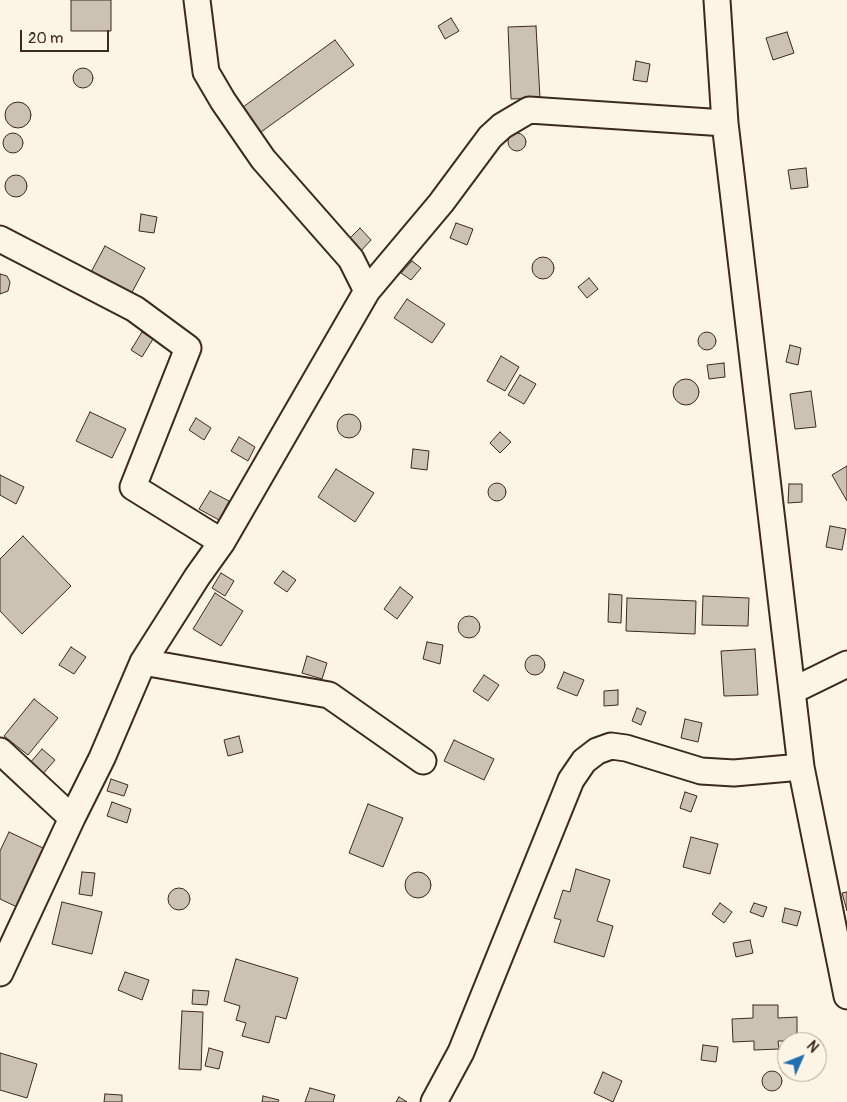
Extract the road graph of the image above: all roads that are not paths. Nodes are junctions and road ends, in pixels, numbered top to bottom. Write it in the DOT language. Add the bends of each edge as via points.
graph roads {
  1 [pos="197,0"];
  2 [pos="718,0"];
  3 [pos="724,123"];
  4 [pos="0,238"];
  5 [pos="368,291"];
  6 [pos="222,542"];
  7 [pos="143,662"];
  8 [pos="847,664"];
  9 [pos="792,691"];
  10 [pos="0,751"];
  11 [pos="423,761"];
  12 [pos="801,767"];
  13 [pos="72,818"];
  14 [pos="0,973"];
  15 [pos="847,996"];
  16 [pos="434,1102"];
  1 -- 5 [label="street" via="206,72 210,79 263,159 351,259"];
  2 -- 3 [label="street"];
  3 -- 5 [label="street" via="529,110 490,137 441,203"];
  3 -- 9 [label="street"];
  4 -- 6 [label="street" via="135,308 188,348 133,487"];
  5 -- 6 [label="street"];
  6 -- 7 [label="street"];
  7 -- 11 [label="street" via="329,695"];
  7 -- 13 [label="street"];
  8 -- 9 [label="street"];
  9 -- 12 [label="street"];
  10 -- 13 [label="street"];
  12 -- 15 [label="street"];
  12 -- 16 [label="street" via="734,773 701,771 611,746 584,761 571,780 461,1052"];
  13 -- 14 [label="street"];
}
